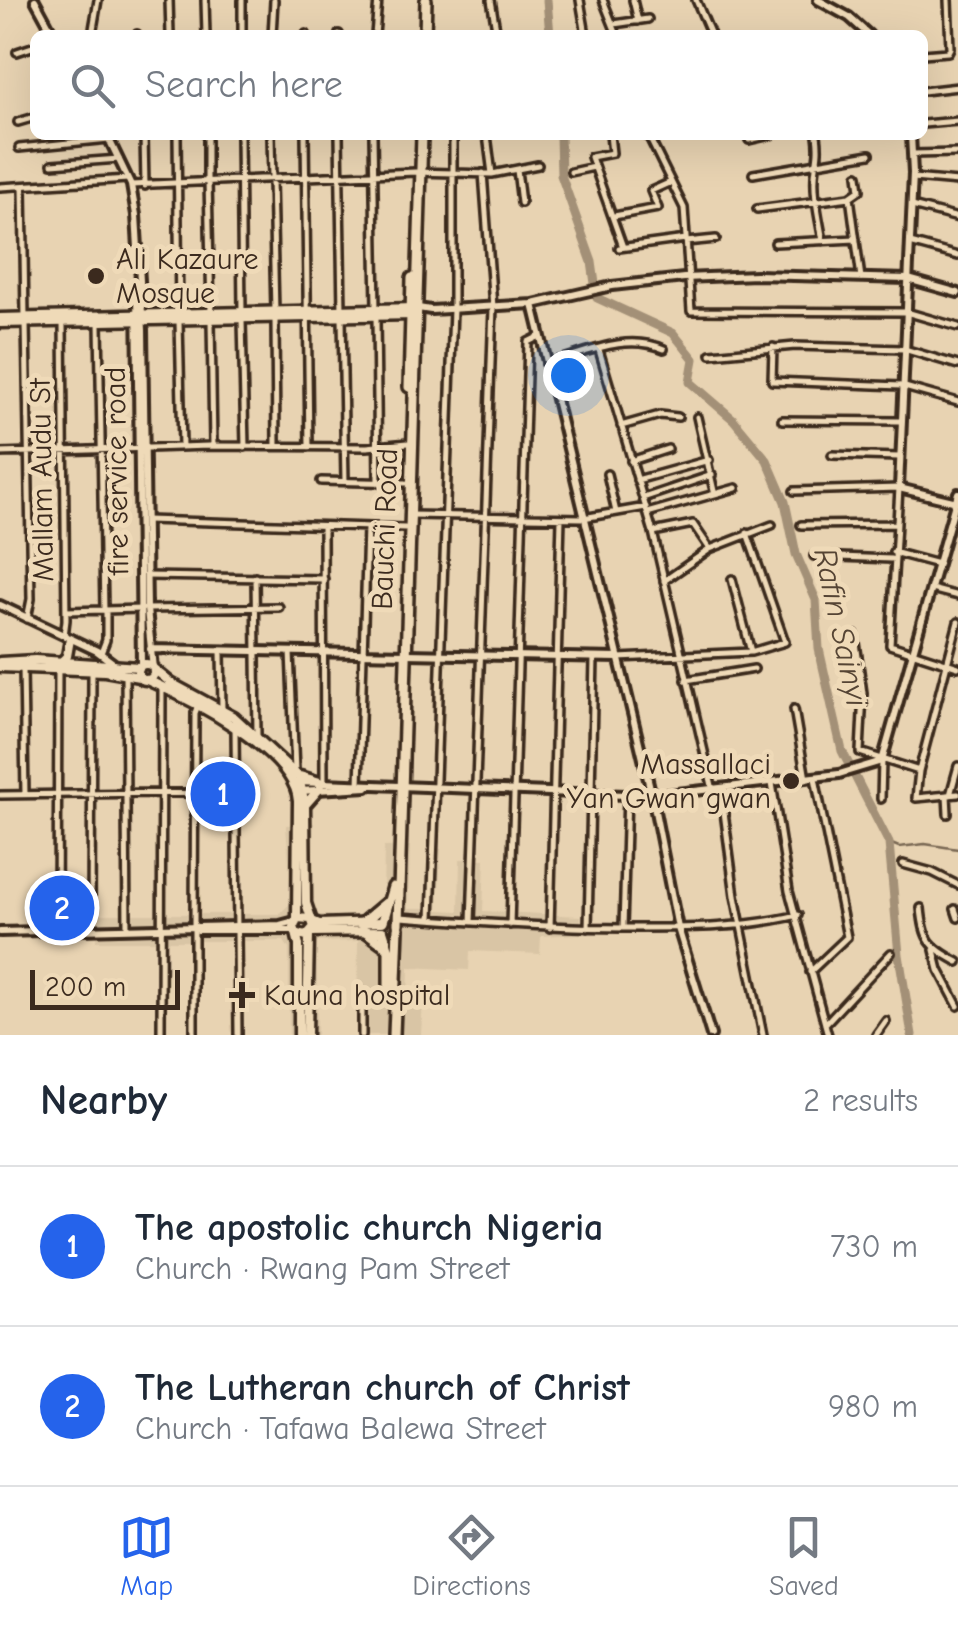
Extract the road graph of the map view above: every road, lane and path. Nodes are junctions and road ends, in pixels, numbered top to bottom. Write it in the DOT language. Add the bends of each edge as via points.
graph roads {
  1 [pos="36,0"];
  2 [pos="98,0"];
  3 [pos="170,0"];
  4 [pos="206,0"];
  5 [pos="242,0"];
  6 [pos="274,0"];
  7 [pos="378,0"];
  8 [pos="424,0"];
  9 [pos="492,0"];
  10 [pos="580,0"];
  11 [pos="604,0"];
  12 [pos="634,0"];
  13 [pos="696,0"];
  14 [pos="818,0"];
  15 [pos="948,0"];
  16 [pos="648,19"];
  17 [pos="638,21"];
  18 [pos="614,24"];
  19 [pos="51,30"];
  20 [pos="93,30"];
  21 [pos="170,30"];
  22 [pos="206,30"];
  23 [pos="242,30"];
  24 [pos="272,30"];
  25 [pos="375,30"];
  26 [pos="422,30"];
  27 [pos="495,30"];
  28 [pos="585,30"];
  29 [pos="616,30"];
  30 [pos="708,30"];
  31 [pos="863,30"];
  32 [pos="30,48"];
  33 [pos="17,52"];
  34 [pos="928,54"];
  35 [pos="958,88"];
  36 [pos="928,91"];
  37 [pos="30,119"];
  38 [pos="958,121"];
  39 [pos="18,122"];
  40 [pos="928,124"];
  41 [pos="84,140"];
  42 [pos="110,140"];
  43 [pos="144,140"];
  44 [pos="177,140"];
  45 [pos="207,140"];
  46 [pos="240,140"];
  47 [pos="271,140"];
  48 [pos="305,140"];
  49 [pos="339,140"];
  50 [pos="373,140"];
  51 [pos="419,140"];
  52 [pos="453,140"];
  53 [pos="488,140"];
  54 [pos="611,140"];
  55 [pos="650,140"];
  56 [pos="818,140"];
  57 [pos="911,140"];
  58 [pos="19,148"];
  59 [pos="958,153"];
  60 [pos="870,154"];
  61 [pos="912,154"];
  62 [pos="119,159"];
  63 [pos="52,164"];
  64 [pos="538,165"];
  65 [pos="816,165"];
  66 [pos="594,167"];
  67 [pos="517,170"];
  68 [pos="418,172"];
  69 [pos="571,172"];
  70 [pos="453,173"];
  71 [pos="373,174"];
  72 [pos="483,174"];
  73 [pos="492,174"];
  74 [pos="753,174"];
  75 [pos="858,175"];
  76 [pos="340,176"];
  77 [pos="305,178"];
  78 [pos="913,178"];
  79 [pos="240,180"];
  80 [pos="272,180"];
  81 [pos="208,181"];
  82 [pos="130,182"];
  83 [pos="671,182"];
  84 [pos="958,182"];
  85 [pos="176,183"];
  86 [pos="24,186"];
  87 [pos="145,186"];
  88 [pos="0,187"];
  89 [pos="850,197"];
  90 [pos="817,202"];
  91 [pos="521,203"];
  92 [pos="912,206"];
  93 [pos="757,210"];
  94 [pos="614,216"];
  95 [pos="958,218"];
  96 [pos="716,239"];
  97 [pos="856,239"];
  98 [pos="686,240"];
  99 [pos="823,240"];
  100 [pos="775,243"];
  101 [pos="910,243"];
  102 [pos="958,256"];
  103 [pos="687,278"];
  104 [pos="861,278"];
  105 [pos="908,279"];
  106 [pos="958,292"];
  107 [pos="533,304"];
  108 [pos="493,307"];
  109 [pos="453,309"];
  110 [pos="417,312"];
  111 [pos="906,312"];
  112 [pos="376,313"];
  113 [pos="342,314"];
  114 [pos="275,315"];
  115 [pos="308,315"];
  116 [pos="242,316"];
  117 [pos="179,318"];
  118 [pos="211,318"];
  119 [pos="139,319"];
  120 [pos="26,320"];
  121 [pos="0,321"];
  122 [pos="63,323"];
  123 [pos="99,323"];
  124 [pos="958,327"];
  125 [pos="540,336"];
  126 [pos="773,346"];
  127 [pos="664,348"];
  128 [pos="904,349"];
  129 [pos="599,350"];
  130 [pos="711,354"];
  131 [pos="546,364"];
  132 [pos="958,365"];
  133 [pos="902,386"];
  134 [pos="958,402"];
  135 [pos="678,417"];
  136 [pos="697,417"];
  137 [pos="782,420"];
  138 [pos="900,421"];
  139 [pos="621,426"];
  140 [pos="408,443"];
  141 [pos="213,446"];
  142 [pos="378,446"];
  143 [pos="182,447"];
  144 [pos="245,447"];
  145 [pos="276,447"];
  146 [pos="309,447"];
  147 [pos="344,447"];
  148 [pos="668,448"];
  149 [pos="101,450"];
  150 [pos="142,450"];
  151 [pos="28,452"];
  152 [pos="64,452"];
  153 [pos="0,453"];
  154 [pos="832,455"];
  155 [pos="899,457"];
  156 [pos="709,460"];
  157 [pos="631,461"];
  158 [pos="607,474"];
  159 [pos="712,475"];
  160 [pos="637,480"];
  161 [pos="321,481"];
  162 [pos="344,482"];
  163 [pos="378,482"];
  164 [pos="406,483"];
  165 [pos="736,488"];
  166 [pos="899,488"];
  167 [pos="794,491"];
  168 [pos="714,492"];
  169 [pos="643,498"];
  170 [pos="957,498"];
  171 [pos="646,510"];
  172 [pos="616,512"];
  173 [pos="447,514"];
  174 [pos="411,515"];
  175 [pos="486,516"];
  176 [pos="523,517"];
  177 [pos="562,518"];
  178 [pos="583,518"];
  179 [pos="146,520"];
  180 [pos="772,524"];
  181 [pos="896,524"];
  182 [pos="801,525"];
  183 [pos="322,526"];
  184 [pos="368,527"];
  185 [pos="405,528"];
  186 [pos="653,532"];
  187 [pos="747,532"];
  188 [pos="710,549"];
  189 [pos="814,556"];
  190 [pos="893,556"];
  191 [pos="938,564"];
  192 [pos="146,576"];
  193 [pos="255,576"];
  194 [pos="324,578"];
  195 [pos="732,579"];
  196 [pos="664,581"];
  197 [pos="931,589"];
  198 [pos="958,596"];
  199 [pos="0,606"];
  200 [pos="256,608"];
  201 [pos="279,608"];
  202 [pos="144,609"];
  203 [pos="105,610"];
  204 [pos="66,611"];
  205 [pos="27,619"];
  206 [pos="958,622"];
  207 [pos="855,635"];
  208 [pos="67,637"];
  209 [pos="150,650"];
  210 [pos="222,650"];
  211 [pos="256,651"];
  212 [pos="290,651"];
  213 [pos="326,652"];
  214 [pos="751,652"];
  215 [pos="100,653"];
  216 [pos="365,653"];
  217 [pos="914,654"];
  218 [pos="403,655"];
  219 [pos="442,656"];
  220 [pos="482,656"];
  221 [pos="680,656"];
  222 [pos="519,657"];
  223 [pos="556,658"];
  224 [pos="594,658"];
  225 [pos="618,658"];
  226 [pos="23,664"];
  227 [pos="948,664"];
  228 [pos="0,665"];
  229 [pos="60,665"];
  230 [pos="117,666"];
  231 [pos="958,666"];
  232 [pos="153,669"];
  233 [pos="754,669"];
  234 [pos="92,670"];
  235 [pos="142,672"];
  236 [pos="125,674"];
  237 [pos="686,680"];
  238 [pos="162,687"];
  239 [pos="200,701"];
  240 [pos="222,709"];
  241 [pos="794,709"];
  242 [pos="237,724"];
  243 [pos="256,735"];
  244 [pos="882,761"];
  245 [pos="958,766"];
  246 [pos="918,771"];
  247 [pos="810,778"];
  248 [pos="297,781"];
  249 [pos="322,784"];
  250 [pos="772,784"];
  251 [pos="359,786"];
  252 [pos="399,788"];
  253 [pos="437,789"];
  254 [pos="717,789"];
  255 [pos="477,790"];
  256 [pos="194,792"];
  257 [pos="236,792"];
  258 [pos="516,792"];
  259 [pos="160,793"];
  260 [pos="553,793"];
  261 [pos="593,794"];
  262 [pos="0,795"];
  263 [pos="952,795"];
  264 [pos="25,796"];
  265 [pos="57,796"];
  266 [pos="91,796"];
  267 [pos="126,796"];
  268 [pos="626,796"];
  269 [pos="652,796"];
  270 [pos="880,799"];
  271 [pos="305,805"];
  272 [pos="948,814"];
  273 [pos="903,864"];
  274 [pos="958,885"];
  275 [pos="391,897"];
  276 [pos="921,908"];
  277 [pos="955,909"];
  278 [pos="798,915"];
  279 [pos="958,918"];
  280 [pos="432,919"];
  281 [pos="311,920"];
  282 [pos="471,922"];
  283 [pos="398,923"];
  284 [pos="510,925"];
  285 [pos="742,925"];
  286 [pos="236,926"];
  287 [pos="296,926"];
  288 [pos="127,927"];
  289 [pos="362,927"];
  290 [pos="383,927"];
  291 [pos="91,928"];
  292 [pos="194,928"];
  293 [pos="550,928"];
  294 [pos="588,928"];
  295 [pos="623,928"];
  296 [pos="678,928"];
  297 [pos="160,929"];
  298 [pos="56,931"];
  299 [pos="0,932"];
  300 [pos="311,933"];
  301 [pos="933,948"];
  302 [pos="389,950"];
  303 [pos="891,953"];
  304 [pos="958,962"];
  305 [pos="810,972"];
  306 [pos="362,1004"];
  307 [pos="958,1006"];
  308 [pos="886,1021"];
  309 [pos="825,1024"];
  310 [pos="161,1035"];
  311 [pos="194,1035"];
  312 [pos="238,1035"];
  313 [pos="303,1035"];
  314 [pos="362,1035"];
  315 [pos="391,1035"];
  316 [pos="711,1035"];
  317 [pos="763,1035"];
  318 [pos="828,1035"];
  319 [pos="876,1035"];
  1 -- 19 [label="street"];
  2 -- 20 [label="street"];
  3 -- 21 [label="street"];
  4 -- 22 [label="street"];
  5 -- 23 [label="street"];
  6 -- 24 [label="street"];
  7 -- 25 [label="street"];
  8 -- 26 [label="highway"];
  9 -- 27 [label="street"];
  10 -- 28 [label="street"];
  11 -- 18 [label="street"];
  12 -- 17 [label="street"];
  13 -- 30 [label="street"];
  14 -- 31 [label="street"];
  15 -- 34 [label="street" via="950,48"];
  16 -- 17 [label="street"];
  17 -- 18 [label="street"];
  18 -- 29 [label="street"];
  32 -- 33 [label="street"];
  35 -- 36 [label="street"];
  37 -- 39 [label="street"];
  38 -- 40 [label="street"];
  41 -- 58 [label="street"];
  42 -- 62 [label="street, fire service road"];
  43 -- 87 [label="street"];
  44 -- 85 [label="street"];
  45 -- 81 [label="street"];
  46 -- 79 [label="street"];
  47 -- 80 [label="street"];
  48 -- 77 [label="street"];
  49 -- 76 [label="street"];
  50 -- 71 [label="street"];
  51 -- 68 [label="highway, Bauchi Road"];
  52 -- 70 [label="street"];
  53 -- 73 [label="street"];
  54 -- 66 [label="street" via="612,153 592,156"];
  55 -- 83 [label="street"];
  56 -- 65 [label="street"];
  57 -- 61 [label="street"];
  59 -- 61 [label="street"];
  60 -- 65 [label="street"];
  61 -- 78 [label="street"];
  62 -- 63 [label="street"];
  62 -- 82 [label="street, fire service road"];
  64 -- 67 [label="street"];
  65 -- 74 [label="street"];
  65 -- 90 [label="street"];
  66 -- 69 [label="street"];
  66 -- 94 [label="street"];
  67 -- 73 [label="street"];
  67 -- 91 [label="street"];
  68 -- 70 [label="street"];
  68 -- 71 [label="street"];
  68 -- 110 [label="highway, Bauchi Road"];
  70 -- 72 [label="street"];
  70 -- 109 [label="street"];
  71 -- 76 [label="street"];
  71 -- 112 [label="street"];
  72 -- 73 [label="street"];
  72 -- 108 [label="street"];
  75 -- 89 [label="street" via="860,190"];
  76 -- 77 [label="street"];
  76 -- 113 [label="street"];
  77 -- 80 [label="street"];
  77 -- 115 [label="street"];
  78 -- 84 [label="street"];
  78 -- 92 [label="street"];
  79 -- 80 [label="street"];
  79 -- 81 [label="street"];
  79 -- 116 [label="street"];
  80 -- 114 [label="street"];
  81 -- 85 [label="street"];
  81 -- 118 [label="street"];
  82 -- 86 [label="street"];
  82 -- 87 [label="street"];
  82 -- 119 [label="street, fire service road"];
  83 -- 94 [label="street" via="651,191 658,208"];
  83 -- 98 [label="street" via="684,208"];
  85 -- 87 [label="street"];
  85 -- 117 [label="street"];
  86 -- 88 [label="street"];
  86 -- 120 [label="street"];
  89 -- 90 [label="street"];
  89 -- 97 [label="street"];
  90 -- 93 [label="street"];
  90 -- 99 [label="street"];
  92 -- 95 [label="street"];
  92 -- 101 [label="street"];
  94 -- 98 [label="street" via="621,248"];
  96 -- 98 [label="street"];
  97 -- 99 [label="street"];
  97 -- 104 [label="street"];
  98 -- 103 [label="street"];
  99 -- 100 [label="street"];
  101 -- 102 [label="street"];
  101 -- 105 [label="street"];
  103 -- 104 [label="street"];
  103 -- 107 [label="street"];
  103 -- 111 [label="street" via="691,310"];
  104 -- 105 [label="street"];
  105 -- 106 [label="street"];
  105 -- 111 [label="street"];
  107 -- 108 [label="street"];
  107 -- 125 [label="street"];
  108 -- 109 [label="street"];
  108 -- 175 [label="street"];
  109 -- 110 [label="street"];
  109 -- 173 [label="street"];
  110 -- 112 [label="main road"];
  110 -- 140 [label="highway, Bauchi Road"];
  110 -- 174 [label="highway, Bauchi Road"];
  111 -- 124 [label="street"];
  111 -- 128 [label="street"];
  112 -- 113 [label="main road"];
  112 -- 142 [label="street"];
  113 -- 115 [label="main road"];
  113 -- 147 [label="street"];
  114 -- 115 [label="main road"];
  114 -- 116 [label="main road"];
  114 -- 145 [label="street"];
  115 -- 146 [label="street"];
  116 -- 118 [label="main road"];
  116 -- 144 [label="street"];
  117 -- 118 [label="main road"];
  117 -- 119 [label="main road"];
  117 -- 143 [label="street"];
  118 -- 141 [label="street"];
  119 -- 120 [label="main road"];
  119 -- 123 [label="main road"];
  119 -- 150 [label="street, fire service road"];
  120 -- 121 [label="main road"];
  120 -- 122 [label="main road"];
  120 -- 151 [label="street"];
  122 -- 123 [label="main road"];
  122 -- 152 [label="street, Mallam Audu St"];
  123 -- 149 [label="street"];
  125 -- 131 [label="street"];
  125 -- 176 [label="street" via="528,342"];
  126 -- 128 [label="street"];
  126 -- 130 [label="street"];
  126 -- 133 [label="street" via="772,381"];
  127 -- 129 [label="street" via="627,342"];
  128 -- 132 [label="street"];
  128 -- 133 [label="street"];
  129 -- 131 [label="street"];
  129 -- 139 [label="street"];
  131 -- 178 [label="street"];
  133 -- 134 [label="street"];
  133 -- 138 [label="street"];
  135 -- 139 [label="street"];
  136 -- 156 [label="street"];
  137 -- 138 [label="street"];
  138 -- 155 [label="street"];
  139 -- 157 [label="street"];
  140 -- 142 [label="street"];
  140 -- 164 [label="highway, Bauchi Road"];
  141 -- 143 [label="street"];
  141 -- 144 [label="street"];
  142 -- 147 [label="street"];
  142 -- 163 [label="street"];
  143 -- 150 [label="street"];
  144 -- 145 [label="street"];
  145 -- 146 [label="street"];
  146 -- 147 [label="street"];
  147 -- 162 [label="street"];
  148 -- 157 [label="street"];
  149 -- 150 [label="street"];
  149 -- 152 [label="street"];
  149 -- 203 [label="street"];
  150 -- 179 [label="street"];
  150 -- 202 [label="street, fire service road"];
  151 -- 152 [label="street"];
  151 -- 153 [label="street"];
  151 -- 205 [label="street"];
  152 -- 204 [label="street, Mallam Audu St"];
  154 -- 155 [label="street"];
  155 -- 166 [label="street"];
  156 -- 159 [label="street"];
  156 -- 160 [label="street"];
  157 -- 160 [label="street"];
  158 -- 172 [label="street"];
  159 -- 168 [label="street"];
  159 -- 169 [label="street"];
  160 -- 169 [label="street"];
  161 -- 162 [label="street"];
  162 -- 163 [label="street"];
  163 -- 164 [label="street"];
  164 -- 185 [label="highway, Bauchi Road"];
  165 -- 168 [label="street"];
  166 -- 167 [label="street"];
  166 -- 170 [label="street"];
  166 -- 181 [label="street"];
  168 -- 171 [label="street"];
  169 -- 171 [label="street"];
  170 -- 191 [label="street"];
  171 -- 172 [label="street"];
  171 -- 186 [label="street"];
  172 -- 178 [label="street"];
  173 -- 174 [label="street"];
  173 -- 175 [label="street"];
  173 -- 219 [label="street"];
  174 -- 218 [label="highway, Bauchi Road"];
  175 -- 176 [label="street"];
  175 -- 220 [label="street"];
  176 -- 177 [label="street"];
  176 -- 222 [label="street"];
  177 -- 178 [label="street"];
  177 -- 223 [label="street"];
  178 -- 225 [label="street"];
  179 -- 183 [label="street"];
  179 -- 192 [label="street"];
  180 -- 187 [label="street"];
  181 -- 182 [label="street"];
  181 -- 190 [label="street"];
  183 -- 184 [label="street"];
  183 -- 194 [label="street"];
  184 -- 185 [label="street"];
  184 -- 216 [label="street"];
  185 -- 218 [label="highway, Bauchi Road"];
  186 -- 188 [label="street" via="693,524"];
  186 -- 196 [label="street"];
  187 -- 188 [label="street"];
  187 -- 214 [label="street" via="785,642"];
  188 -- 196 [label="street"];
  189 -- 190 [label="street"];
  190 -- 191 [label="street"];
  190 -- 217 [label="street" via="890,645"];
  191 -- 197 [label="street"];
  192 -- 193 [label="street"];
  192 -- 202 [label="street"];
  193 -- 194 [label="street"];
  193 -- 200 [label="street"];
  194 -- 213 [label="street"];
  195 -- 214 [label="street"];
  196 -- 221 [label="street"];
  197 -- 198 [label="street"];
  197 -- 217 [label="street"];
  199 -- 205 [label="street"];
  200 -- 201 [label="street"];
  200 -- 202 [label="street"];
  200 -- 211 [label="street"];
  202 -- 203 [label="street"];
  202 -- 209 [label="street"];
  202 -- 235 [label="street, fire service road"];
  203 -- 204 [label="street"];
  203 -- 215 [label="street"];
  204 -- 208 [label="street, Mallam Audu St"];
  205 -- 208 [label="street"];
  206 -- 227 [label="street"];
  207 -- 244 [label="street" via="864,692 860,752"];
  208 -- 215 [label="street"];
  208 -- 229 [label="main road" via="68,656"];
  209 -- 210 [label="street"];
  209 -- 232 [label="street"];
  210 -- 211 [label="street"];
  210 -- 240 [label="street"];
  211 -- 212 [label="street"];
  211 -- 243 [label="street"];
  212 -- 213 [label="street"];
  212 -- 248 [label="street"];
  213 -- 216 [label="street"];
  213 -- 249 [label="street"];
  214 -- 221 [label="street"];
  215 -- 230 [label="street"];
  216 -- 218 [label="street"];
  216 -- 251 [label="street"];
  217 -- 227 [label="street"];
  217 -- 244 [label="street"];
  218 -- 219 [label="street"];
  218 -- 252 [label="highway, Bauchi Road"];
  219 -- 220 [label="street"];
  219 -- 253 [label="street"];
  220 -- 222 [label="street"];
  220 -- 255 [label="street"];
  221 -- 225 [label="street"];
  221 -- 237 [label="street"];
  222 -- 223 [label="street"];
  222 -- 258 [label="street"];
  223 -- 224 [label="street"];
  223 -- 260 [label="street"];
  224 -- 225 [label="street"];
  224 -- 261 [label="street"];
  225 -- 269 [label="street"];
  226 -- 228 [label="main road"];
  226 -- 229 [label="main road"];
  226 -- 264 [label="street"];
  227 -- 231 [label="street"];
  227 -- 246 [label="street"];
  229 -- 230 [label="main road"];
  229 -- 234 [label="main road"];
  229 -- 265 [label="street"];
  230 -- 235 [label="main road"];
  232 -- 235 [label="main road" via="153,676"];
  232 -- 239 [label="main road"];
  233 -- 237 [label="street"];
  234 -- 236 [label="main road"];
  234 -- 266 [label="street"];
  235 -- 236 [label="main road"];
  235 -- 238 [label="main road"];
  236 -- 267 [label="street"];
  237 -- 254 [label="street"];
  238 -- 239 [label="main road"];
  238 -- 259 [label="street"];
  239 -- 240 [label="main road"];
  239 -- 242 [label="main road"];
  239 -- 256 [label="street"];
  240 -- 242 [label="main road"];
  241 -- 247 [label="street"];
  242 -- 243 [label="main road"];
  242 -- 248 [label="main road"];
  242 -- 257 [label="street"];
  243 -- 248 [label="main road"];
  244 -- 246 [label="street"];
  244 -- 247 [label="street"];
  244 -- 270 [label="street"];
  245 -- 263 [label="street"];
  246 -- 263 [label="street" via="916,798"];
  247 -- 250 [label="street"];
  247 -- 305 [label="street" via="847,937"];
  248 -- 249 [label="main road"];
  248 -- 249 [label="street"];
  248 -- 271 [label="main road"];
  248 -- 287 [label="main road"];
  249 -- 251 [label="street"];
  249 -- 271 [label="main road"];
  250 -- 254 [label="street"];
  250 -- 278 [label="street"];
  251 -- 252 [label="street"];
  252 -- 253 [label="street"];
  252 -- 275 [label="highway, Bauchi Road"];
  252 -- 283 [label="highway, Bauchi Road"];
  253 -- 255 [label="street"];
  253 -- 280 [label="street"];
  254 -- 269 [label="street"];
  254 -- 285 [label="street"];
  255 -- 258 [label="street"];
  255 -- 282 [label="street"];
  256 -- 257 [label="street"];
  256 -- 259 [label="street"];
  256 -- 292 [label="street"];
  257 -- 286 [label="street"];
  258 -- 260 [label="street"];
  258 -- 284 [label="street"];
  259 -- 267 [label="street"];
  259 -- 297 [label="street"];
  260 -- 261 [label="street"];
  260 -- 293 [label="street"];
  261 -- 268 [label="street"];
  261 -- 294 [label="street"];
  262 -- 264 [label="street"];
  263 -- 272 [label="street"];
  264 -- 265 [label="street"];
  265 -- 266 [label="street"];
  265 -- 298 [label="street"];
  266 -- 267 [label="street"];
  266 -- 291 [label="street"];
  267 -- 288 [label="street"];
  268 -- 269 [label="street"];
  268 -- 295 [label="street"];
  269 -- 296 [label="street"];
  271 -- 281 [label="main road"];
  273 -- 274 [label="street"];
  275 -- 289 [label="highway"];
  275 -- 290 [label="highway, Bauchi Road"];
  276 -- 301 [label="street" via="923,934"];
  277 -- 279 [label="street"];
  278 -- 285 [label="street"];
  278 -- 305 [label="street"];
  280 -- 282 [label="street"];
  280 -- 283 [label="street"];
  281 -- 287 [label="main road"];
  281 -- 289 [label="main road"];
  281 -- 300 [label="main road"];
  282 -- 284 [label="street"];
  283 -- 290 [label="highway" via="394,934"];
  283 -- 315 [label="highway, Bauchi Road"];
  284 -- 293 [label="street"];
  285 -- 296 [label="street"];
  285 -- 317 [label="street"];
  286 -- 287 [label="street"];
  286 -- 292 [label="street"];
  286 -- 312 [label="street"];
  287 -- 300 [label="main road" via="302,936"];
  287 -- 313 [label="main road"];
  288 -- 291 [label="street"];
  288 -- 297 [label="street"];
  289 -- 290 [label="main road"];
  289 -- 300 [label="main road"];
  289 -- 302 [label="highway"];
  290 -- 302 [label="highway"];
  291 -- 298 [label="street"];
  292 -- 297 [label="street"];
  292 -- 311 [label="street"];
  293 -- 294 [label="street"];
  294 -- 295 [label="street"];
  295 -- 296 [label="street"];
  296 -- 316 [label="street"];
  297 -- 298 [label="street"];
  297 -- 310 [label="street"];
  298 -- 299 [label="street"];
  300 -- 313 [label="main road"];
  301 -- 304 [label="street"];
  301 -- 307 [label="street"];
  302 -- 315 [label="highway"];
  303 -- 309 [label="street"];
  305 -- 309 [label="street"];
  306 -- 314 [label="street"];
  308 -- 319 [label="street"];
  309 -- 318 [label="street"];
}
